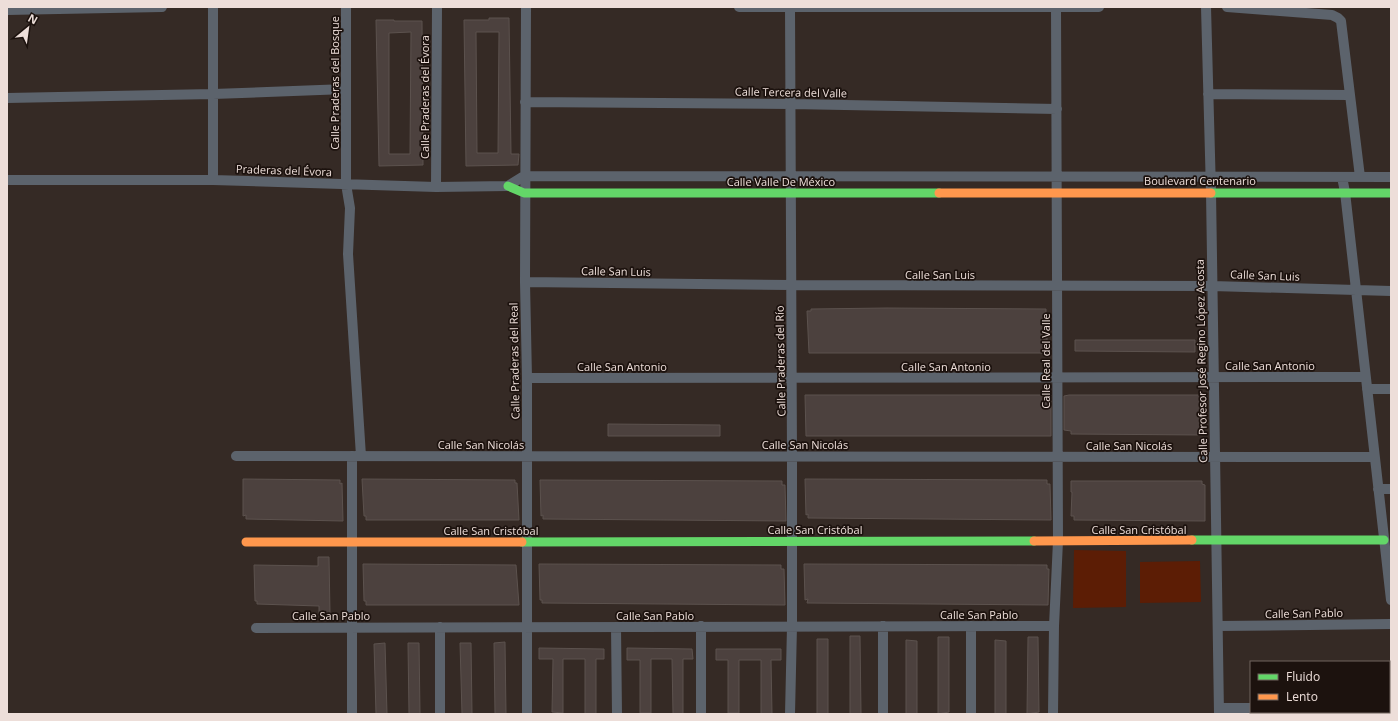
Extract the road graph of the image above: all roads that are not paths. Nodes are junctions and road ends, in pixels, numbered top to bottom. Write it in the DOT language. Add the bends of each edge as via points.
graph roads {
  1 [pos="162,7"];
  2 [pos="213,7"];
  3 [pos="346,7"];
  4 [pos="437,7"];
  5 [pos="526,7"];
  6 [pos="739,7"];
  7 [pos="790,7"];
  8 [pos="1056,7"];
  9 [pos="1098,7"];
  10 [pos="1206,7"];
  11 [pos="1227,7"];
  12 [pos="7,10"];
  13 [pos="346,89"];
  14 [pos="213,94"];
  15 [pos="1208,94"];
  16 [pos="1350,95"];
  17 [pos="7,98"];
  18 [pos="525,102"];
  19 [pos="791,104"];
  20 [pos="1057,109"];
  21 [pos="524,176"];
  22 [pos="791,177"];
  23 [pos="1342,177"];
  24 [pos="1360,177"];
  25 [pos="1391,177"];
  26 [pos="1056,178"];
  27 [pos="1210,178"];
  28 [pos="7,180"];
  29 [pos="213,180"];
  30 [pos="346,184"];
  31 [pos="508,186"];
  32 [pos="436,187"];
  33 [pos="1211,192"];
  34 [pos="1345,192"];
  35 [pos="524,193"];
  36 [pos="792,193"];
  37 [pos="1056,193"];
  38 [pos="1391,193"];
  39 [pos="525,282"];
  40 [pos="791,285"];
  41 [pos="1056,286"];
  42 [pos="1212,286"];
  43 [pos="1356,290"];
  44 [pos="1391,291"];
  45 [pos="1058,377"];
  46 [pos="1214,377"];
  47 [pos="1365,377"];
  48 [pos="527,378"];
  49 [pos="792,378"];
  50 [pos="1367,389"];
  51 [pos="1391,389"];
  52 [pos="236,456"];
  53 [pos="356,456"];
  54 [pos="527,456"];
  55 [pos="792,456"];
  56 [pos="1058,456"];
  57 [pos="1374,456"];
  58 [pos="1215,457"];
  59 [pos="1378,489"];
  60 [pos="1391,489"];
  61 [pos="1384,540"];
  62 [pos="792,541"];
  63 [pos="1058,541"];
  64 [pos="1217,541"];
  65 [pos="246,542"];
  66 [pos="352,542"];
  67 [pos="527,542"];
  68 [pos="1390,583"];
  69 [pos="1391,600"];
  70 [pos="1391,624"];
  71 [pos="701,626"];
  72 [pos="792,626"];
  73 [pos="883,626"];
  74 [pos="970,626"];
  75 [pos="1054,626"];
  76 [pos="1218,626"];
  77 [pos="352,627"];
  78 [pos="440,627"];
  79 [pos="527,627"];
  80 [pos="616,627"];
  81 [pos="256,628"];
  82 [pos="1250,708"];
  83 [pos="1219,711"];
  84 [pos="352,714"];
  85 [pos="440,714"];
  86 [pos="527,714"];
  87 [pos="617,714"];
  88 [pos="701,714"];
  89 [pos="790,714"];
  90 [pos="883,714"];
  91 [pos="971,714"];
  92 [pos="1053,714"];
  1 -- 12 [label="street"];
  2 -- 14 [label="street"];
  3 -- 13 [label="street, Calle Praderas del Bosque"];
  4 -- 32 [label="street, Calle Praderas del Évora"];
  5 -- 18 [label="street, Calle Praderas del Real"];
  6 -- 7 [label="street"];
  7 -- 8 [label="street"];
  7 -- 19 [label="street, Calle Praderas del Río"];
  8 -- 9 [label="street"];
  8 -- 20 [label="street, Calle Real del Valle"];
  10 -- 15 [label="street, Calle Profesor José Regino López Acosta"];
  11 -- 16 [label="street" via="1332,14 1338,18 1341,21"];
  13 -- 14 [label="street"];
  13 -- 30 [label="street, Calle Praderas del Bosque"];
  14 -- 17 [label="street"];
  14 -- 29 [label="street"];
  15 -- 16 [label="street"];
  15 -- 27 [label="street, Calle Profesor José Regino López Acosta"];
  16 -- 24 [label="street"];
  18 -- 19 [label="street, Calle Tercera del Valle"];
  18 -- 21 [label="street, Calle Praderas del Real"];
  19 -- 20 [label="street, Calle Tercera del Valle"];
  19 -- 22 [label="street, Calle Praderas del Río"];
  20 -- 26 [label="street, Calle Real del Valle"];
  21 -- 22 [label="street, Calle Valle De México"];
  21 -- 31 [label="street"];
  21 -- 35 [label="street, Calle Praderas del Real"];
  22 -- 26 [label="street, Calle Valle De México"];
  22 -- 36 [label="street, Calle Praderas del Río"];
  23 -- 24 [label="street, Boulevard Centenario"];
  23 -- 27 [label="street, Boulevard Centenario"];
  23 -- 34 [label="street"];
  24 -- 25 [label="street, Boulevard Centenario"];
  26 -- 27 [label="street, Boulevard Centenario"];
  26 -- 37 [label="street, Calle Real del Valle"];
  27 -- 33 [label="street, Calle Profesor José Regino López Acosta"];
  28 -- 29 [label="street, Praderas del Évora"];
  29 -- 30 [label="street, Praderas del Évora"];
  30 -- 32 [label="street, Praderas del Évora"];
  30 -- 53 [label="street, Calle Praderas del Bosque" via="350,208 348,254"];
  31 -- 32 [label="street, Praderas del Évora"];
  31 -- 35 [label="street, Calle Valle De México"];
  33 -- 34 [label="street, Boulevard Centenario"];
  33 -- 37 [label="street, Boulevard Centenario"];
  33 -- 42 [label="street, Calle Profesor José Regino López Acosta"];
  34 -- 38 [label="street, Boulevard Centenario"];
  34 -- 43 [label="street"];
  35 -- 36 [label="street, Calle Valle De México"];
  35 -- 39 [label="street, Calle Praderas del Real"];
  36 -- 37 [label="street, Calle Valle De México"];
  36 -- 40 [label="street, Calle Praderas del Río"];
  37 -- 41 [label="street, Calle Real del Valle"];
  39 -- 40 [label="street, Calle San Luis"];
  39 -- 48 [label="street, Calle Praderas del Real"];
  40 -- 41 [label="street, Calle San Luis"];
  40 -- 49 [label="street, Calle Praderas del Río"];
  41 -- 42 [label="street, Calle San Luis"];
  41 -- 45 [label="street, Calle Real del Valle"];
  42 -- 43 [label="street, Calle San Luis"];
  42 -- 46 [label="street, Calle Profesor José Regino López Acosta"];
  43 -- 44 [label="street, Calle San Luis"];
  43 -- 47 [label="street"];
  45 -- 46 [label="street, Calle San Antonio"];
  45 -- 49 [label="street, Calle San Antonio"];
  45 -- 56 [label="street, Calle Real del Valle"];
  46 -- 47 [label="street, Calle San Antonio"];
  46 -- 58 [label="street, Calle Profesor José Regino López Acosta"];
  47 -- 50 [label="street"];
  48 -- 49 [label="street, Calle San Antonio"];
  48 -- 54 [label="street, Calle Praderas del Real"];
  49 -- 55 [label="street, Calle Praderas del Río"];
  50 -- 51 [label="street"];
  50 -- 57 [label="street"];
  52 -- 53 [label="street, Calle San Nicolás"];
  53 -- 54 [label="street, Calle San Nicolás"];
  53 -- 66 [label="street"];
  54 -- 55 [label="street, Calle San Nicolás"];
  54 -- 67 [label="street, Calle Praderas del Real"];
  55 -- 56 [label="street, Calle San Nicolás"];
  55 -- 62 [label="street, Calle Praderas del Río"];
  56 -- 58 [label="street, Calle San Nicolás"];
  56 -- 63 [label="street, Calle Real del Valle"];
  57 -- 58 [label="street, Calle San Nicolás"];
  57 -- 59 [label="street"];
  58 -- 64 [label="street, Calle Profesor José Regino López Acosta"];
  59 -- 60 [label="street"];
  59 -- 61 [label="street"];
  61 -- 64 [label="street, Calle San Cristóbal"];
  61 -- 68 [label="street"];
  62 -- 63 [label="street, Calle San Cristóbal"];
  62 -- 67 [label="street, Calle San Cristóbal"];
  62 -- 72 [label="street, Calle Praderas del Río"];
  63 -- 64 [label="street, Calle San Cristóbal"];
  63 -- 75 [label="street, Calle Real del Valle"];
  64 -- 76 [label="street, Calle Profesor José Regino López Acosta"];
  65 -- 66 [label="street, Calle San Cristóbal"];
  66 -- 67 [label="street, Calle San Cristóbal"];
  66 -- 77 [label="street"];
  67 -- 79 [label="street, Calle Praderas del Real"];
  68 -- 69 [label="street"];
  70 -- 76 [label="street, Calle San Pablo"];
  71 -- 72 [label="street, Calle San Pablo"];
  71 -- 80 [label="street, Calle San Pablo"];
  71 -- 88 [label="street"];
  72 -- 73 [label="street, Calle San Pablo"];
  72 -- 89 [label="street, Calle Praderas del Río"];
  73 -- 74 [label="street, Calle San Pablo"];
  73 -- 90 [label="street"];
  74 -- 75 [label="street, Calle San Pablo"];
  74 -- 91 [label="street"];
  75 -- 92 [label="street, Calle Real del Valle"];
  76 -- 83 [label="street, Calle Profesor José Regino López Acosta"];
  77 -- 78 [label="street, Calle San Pablo"];
  77 -- 81 [label="street, Calle San Pablo"];
  77 -- 84 [label="street"];
  78 -- 79 [label="street, Calle San Pablo"];
  78 -- 85 [label="street"];
  79 -- 80 [label="street, Calle San Pablo"];
  79 -- 86 [label="street, Calle Praderas del Real"];
  80 -- 87 [label="street"];
  82 -- 83 [label="street"];
}
